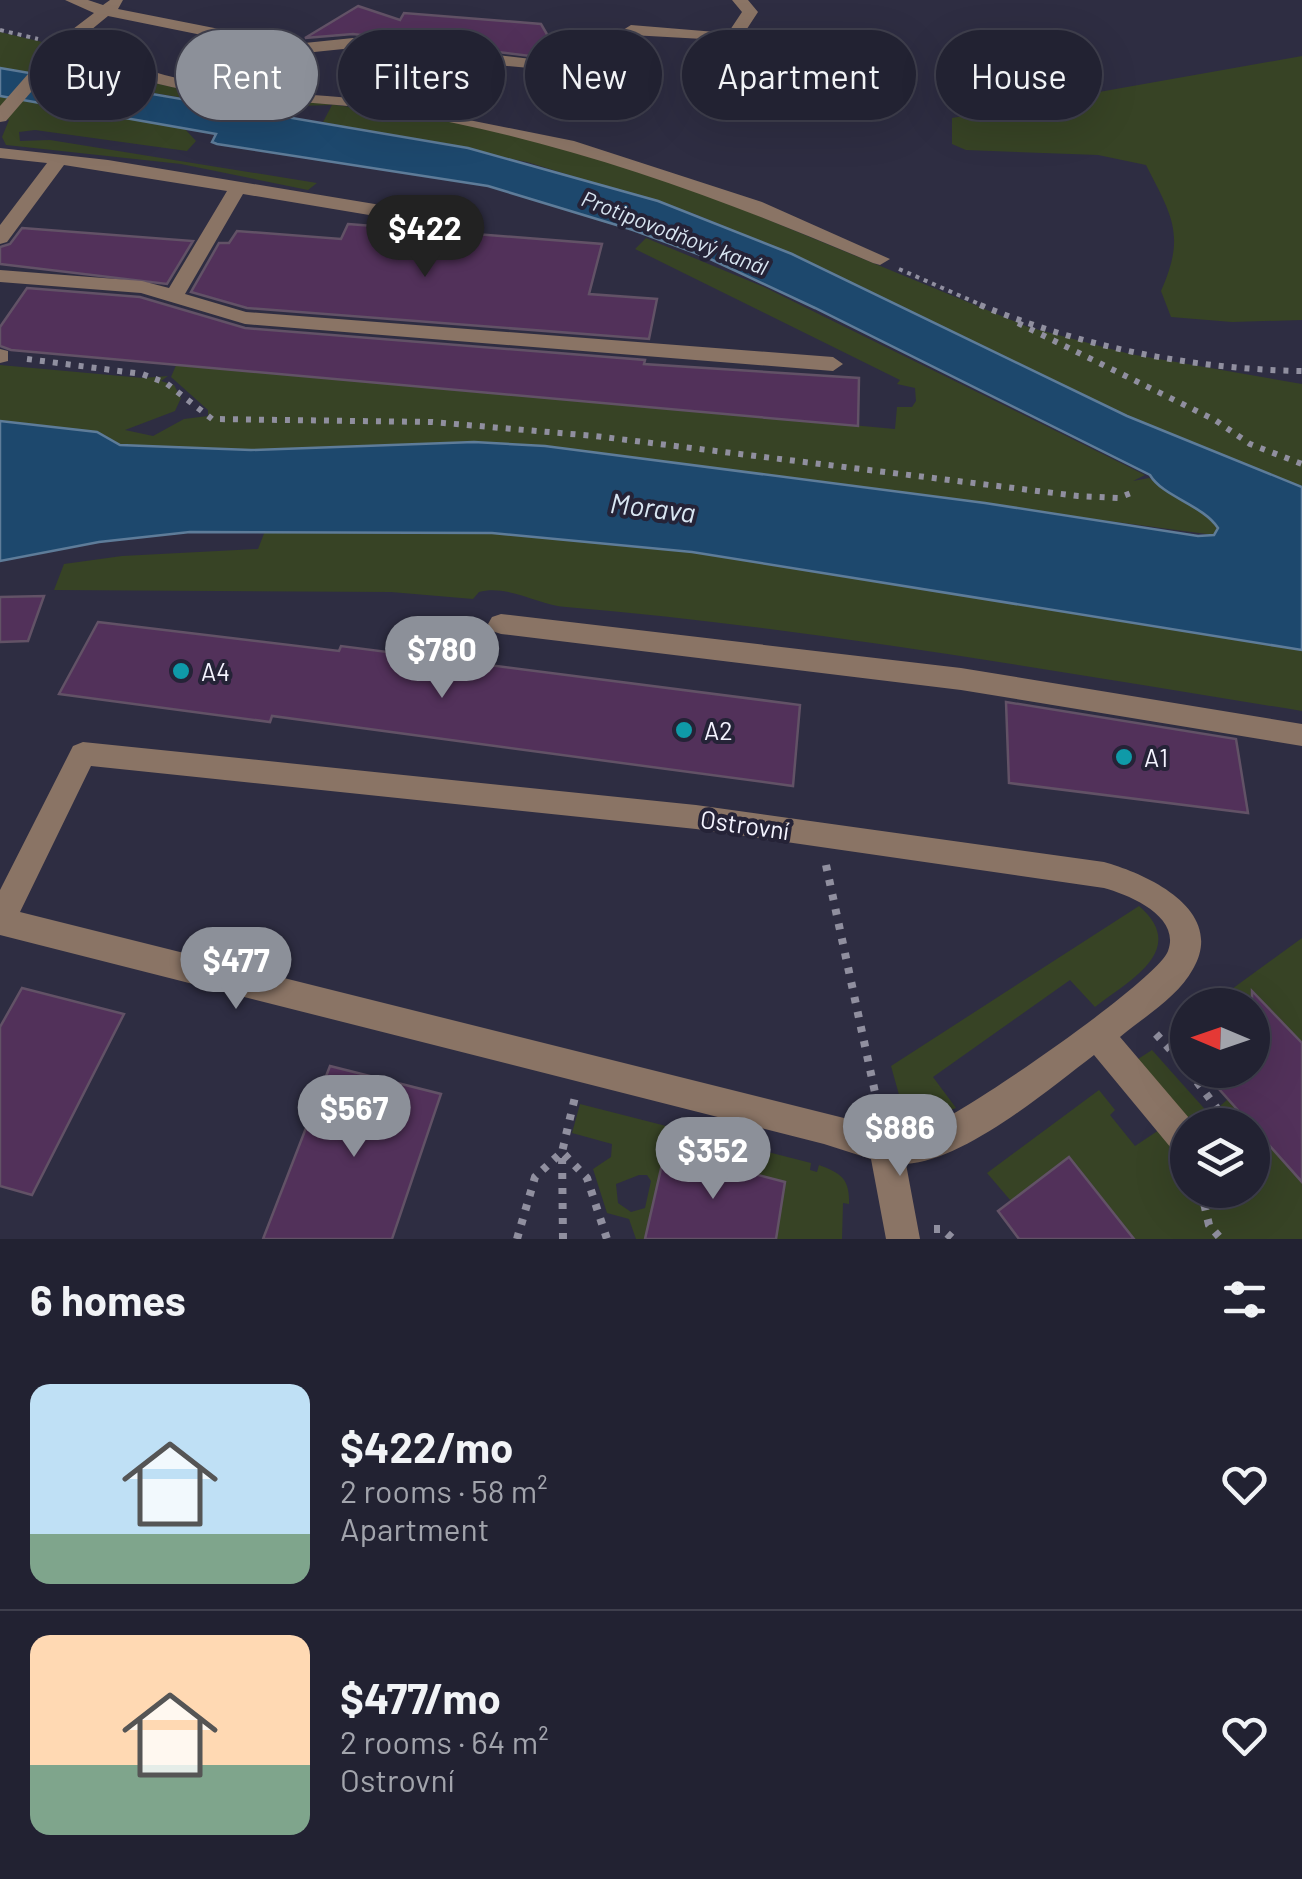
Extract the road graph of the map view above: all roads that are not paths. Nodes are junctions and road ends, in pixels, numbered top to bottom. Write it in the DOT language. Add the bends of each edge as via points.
graph roads {
  1 [pos="73,0"];
  2 [pos="120,0"];
  3 [pos="740,0"];
  4 [pos="104,11"];
  5 [pos="79,30"];
  6 [pos="662,32"];
  7 [pos="338,45"];
  8 [pos="30,75"];
  9 [pos="156,79"];
  10 [pos="338,100"];
  11 [pos="0,117"];
  12 [pos="458,120"];
  13 [pos="0,153"];
  14 [pos="60,158"];
  15 [pos="237,189"];
  16 [pos="429,219"];
  17 [pos="0,238"];
  18 [pos="880,260"];
  19 [pos="0,276"];
  20 [pos="174,296"];
  21 [pos="833,364"];
  22 [pos="501,624"];
  23 [pos="1302,735"];
  24 [pos="0,921"];
  25 [pos="1096,1033"];
  26 [pos="1170,1121"];
  27 [pos="886,1147"];
  28 [pos="918,1234"];
  1 -- 4 [label="street"];
  2 -- 4 [label="street"];
  3 -- 6 [label="street" via="750,12 733,38"];
  4 -- 5 [label="street"];
  4 -- 7 [label="street" via="295,49"];
  8 -- 11 [label="street"];
  9 -- 10 [label="street"];
  12 -- 18 [label="street" via="630,164 755,206"];
  13 -- 14 [label="street"];
  14 -- 15 [label="street"];
  14 -- 17 [label="street"];
  15 -- 16 [label="street"];
  15 -- 20 [label="street"];
  19 -- 20 [label="street" via="142,287"];
  20 -- 21 [label="street" via="244,318"];
  22 -- 23 [label="street" via="962,680"];
  24 -- 25 [label="street, Ostrovní" via="83,754 696,816 1104,875 1158,896 1178,923 1182,960 1166,981"];
  24 -- 27 [label="street, Ostrovní"];
  25 -- 26 [label="street"];
  25 -- 27 [label="street, Ostrovní" via="945,1138"];
  27 -- 28 [label="street"];
}
